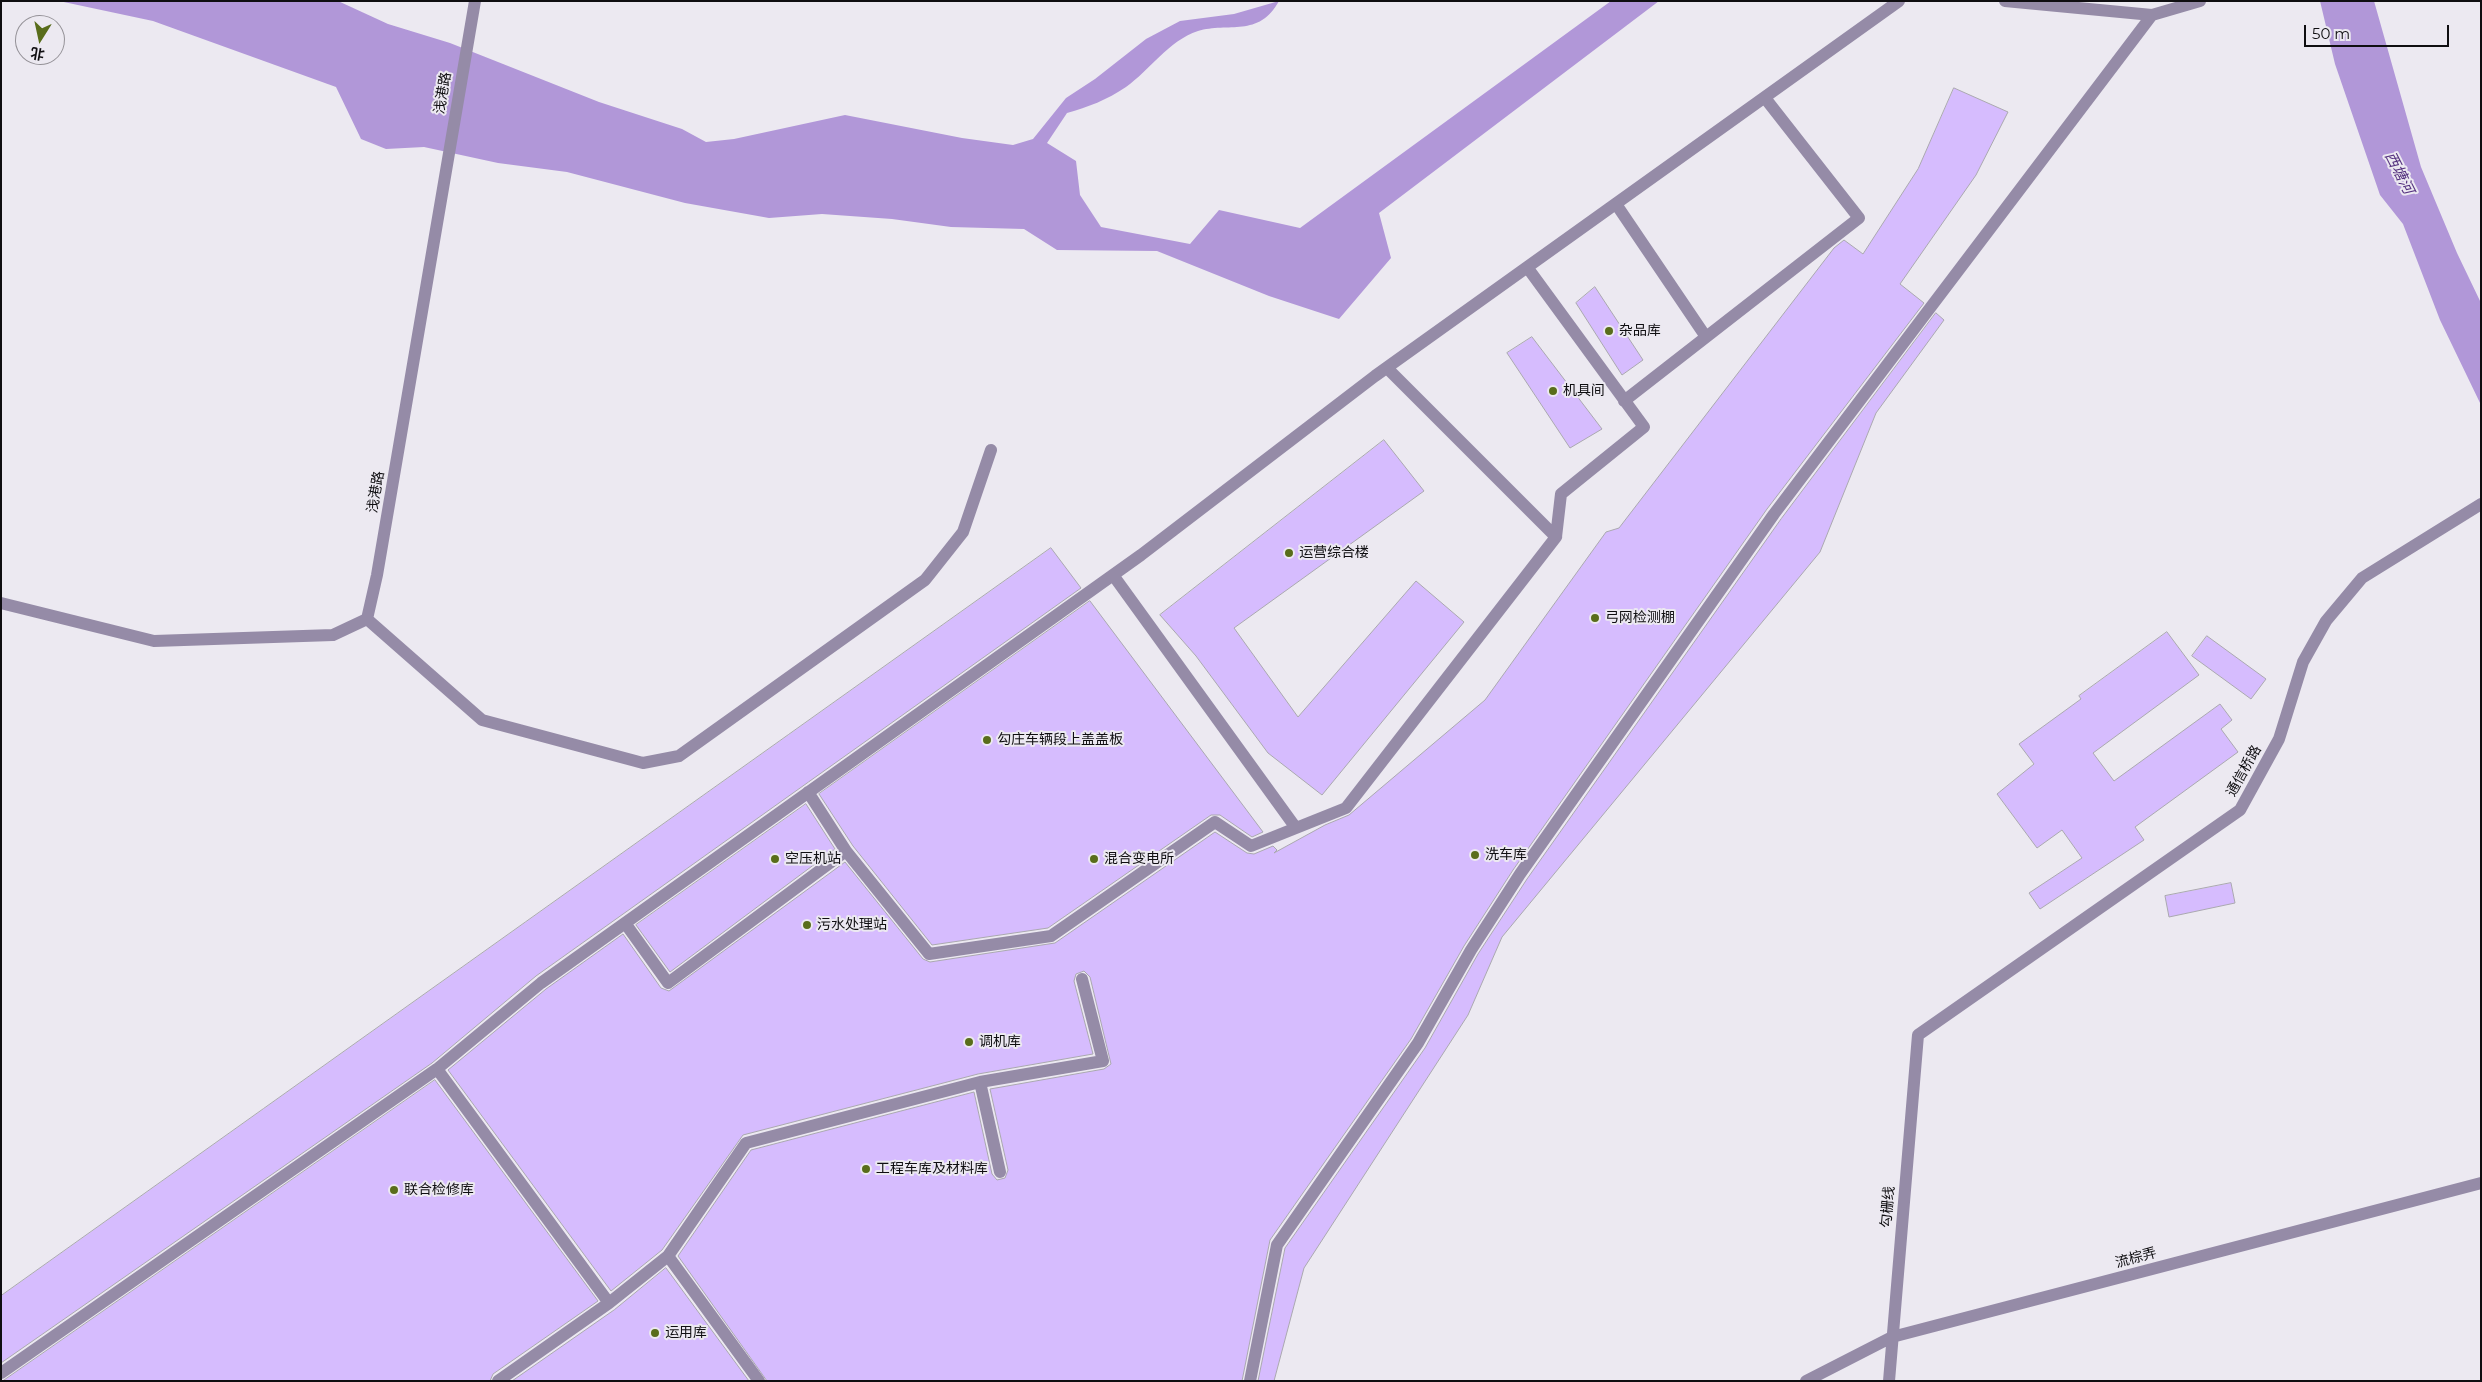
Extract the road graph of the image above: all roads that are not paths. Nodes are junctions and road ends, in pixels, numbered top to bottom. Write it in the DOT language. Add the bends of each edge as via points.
graph roads {
  1 [pos="475,1"];
  2 [pos="1899,1"];
  3 [pos="2005,1"];
  4 [pos="2200,1"];
  5 [pos="2152,15"];
  6 [pos="1764,98"];
  7 [pos="1616,204"];
  8 [pos="1528,267"];
  9 [pos="1706,337"];
  10 [pos="1387,368"];
  11 [pos="1624,400"];
  12 [pos="991,450"];
  13 [pos="2481,504"];
  14 [pos="1556,537"];
  15 [pos="1113,575"];
  16 [pos="1,603"];
  17 [pos="367,619"];
  18 [pos="808,792"];
  19 [pos="1296,828"];
  20 [pos="846,851"];
  21 [pos="625,923"];
  22 [pos="1082,979"];
  23 [pos="1918,1036"];
  24 [pos="437,1069"];
  25 [pos="980,1082"];
  26 [pos="1000,1172"];
  27 [pos="2481,1183"];
  28 [pos="668,1256"];
  29 [pos="609,1303"];
  30 [pos="1892,1337"];
  31 [pos="1,1374"];
  32 [pos="498,1381"];
  33 [pos="759,1381"];
  34 [pos="1250,1381"];
  35 [pos="1806,1381"];
  36 [pos="1889,1381"];
  1 -- 17 [label="street, 浅港路" via="379,565"];
  2 -- 6 [label="street"];
  3 -- 5 [label="street"];
  4 -- 5 [label="street"];
  5 -- 34 [label="street" via="1774,514 1520,874 1471,950 1418,1043 1277,1245"];
  6 -- 7 [label="street"];
  6 -- 9 [label="street" via="1859,218"];
  7 -- 8 [label="street"];
  7 -- 9 [label="street"];
  8 -- 10 [label="street"];
  8 -- 11 [label="street"];
  9 -- 11 [label="street"];
  10 -- 14 [label="street"];
  10 -- 15 [label="street"];
  11 -- 14 [label="street" via="1644,428 1561,494"];
  12 -- 17 [label="street" via="963,532 925,580 679,756 643,763 482,720"];
  13 -- 23 [label="street, 通信桥路" via="2362,578 2326,621 2303,662 2279,739 2240,810"];
  14 -- 19 [label="street" via="1346,808"];
  15 -- 18 [label="street"];
  15 -- 19 [label="street"];
  16 -- 17 [label="street" via="154,641 333,635"];
  18 -- 20 [label="street"];
  18 -- 21 [label="street"];
  19 -- 20 [label="street" via="1251,846 1215,822 1051,936 929,954"];
  20 -- 21 [label="street" via="668,983"];
  21 -- 24 [label="street" via="541,983"];
  22 -- 25 [label="street" via="1103,1062"];
  23 -- 30 [label="street, 勾栅线"];
  24 -- 29 [label="street"];
  24 -- 31 [label="street"];
  25 -- 26 [label="street"];
  25 -- 28 [label="street" via="746,1143"];
  27 -- 30 [label="street, 流棕弄"];
  28 -- 29 [label="street"];
  28 -- 33 [label="street"];
  29 -- 32 [label="street"];
  30 -- 35 [label="street, 流棕弄"];
  30 -- 36 [label="street, 勾栅线"];
}
